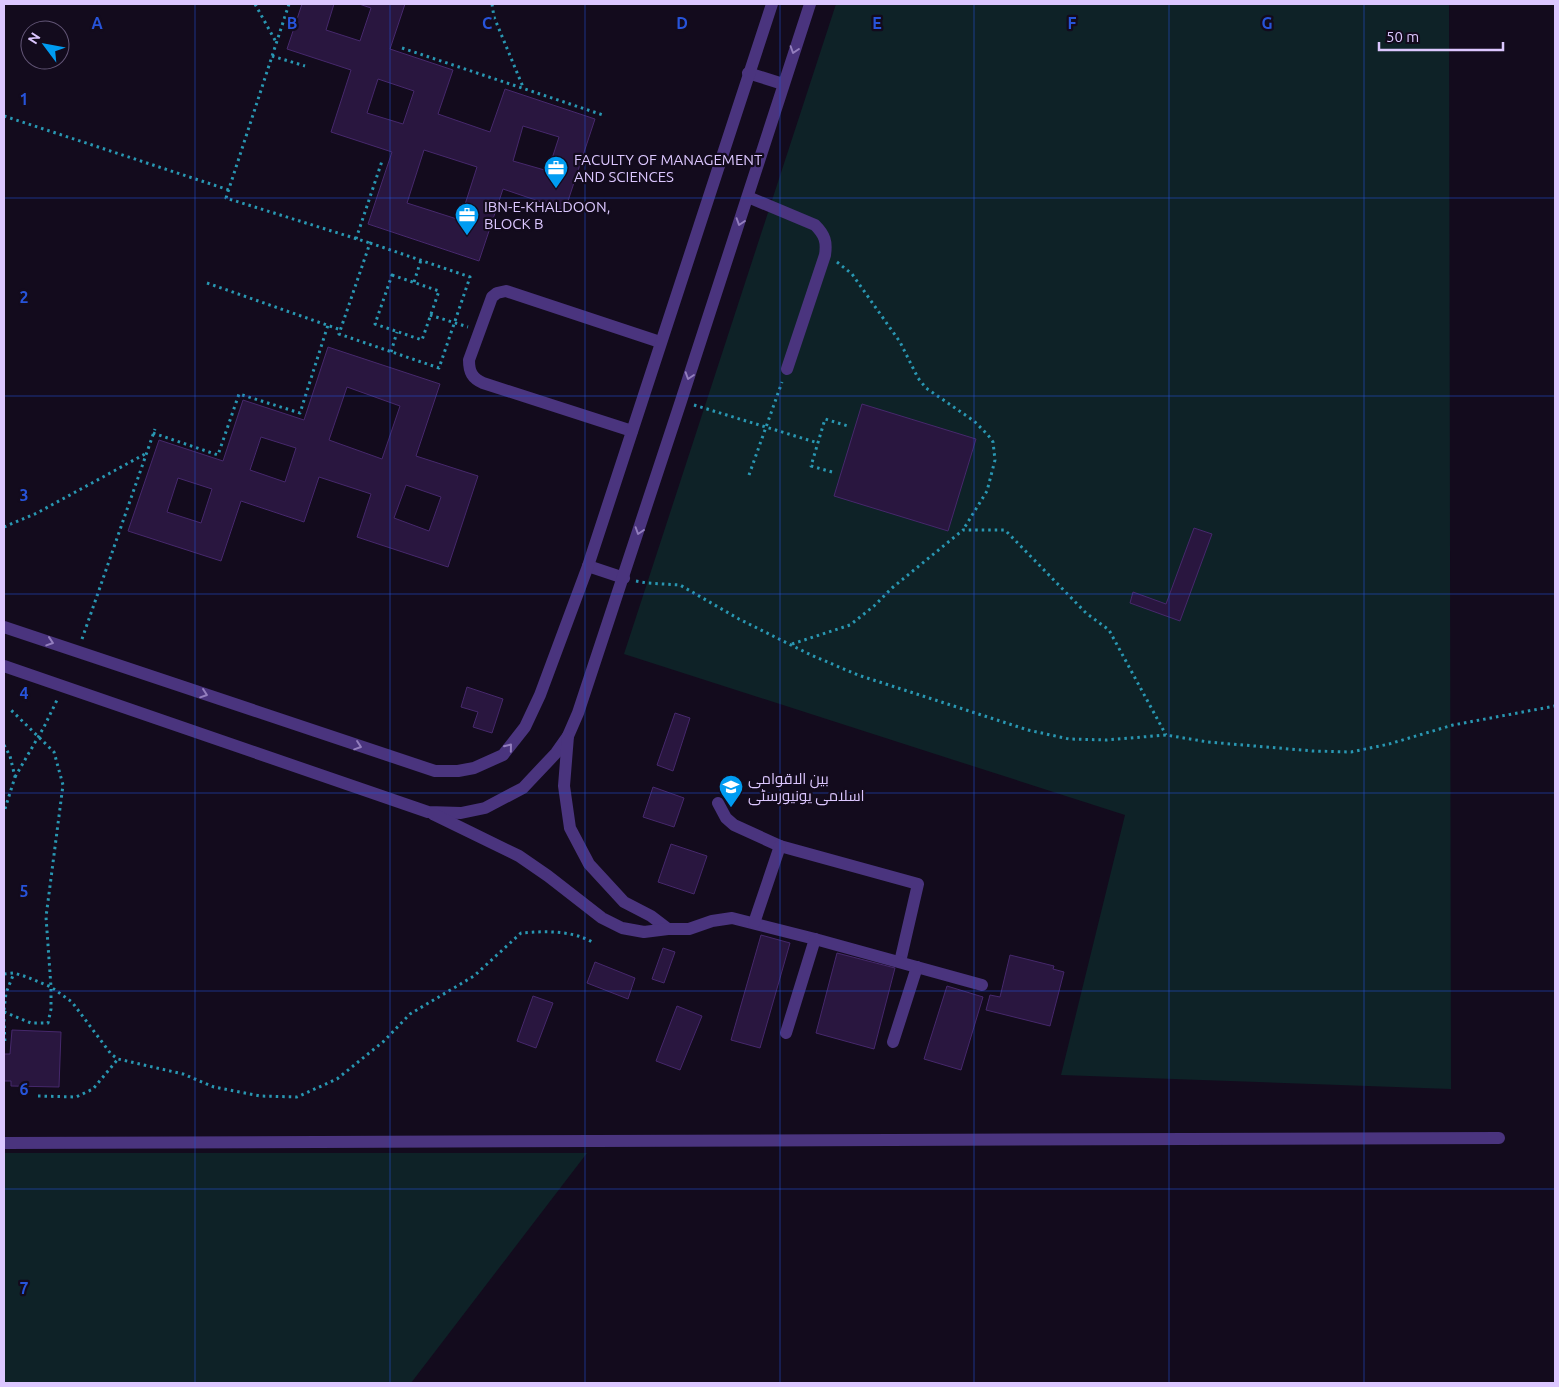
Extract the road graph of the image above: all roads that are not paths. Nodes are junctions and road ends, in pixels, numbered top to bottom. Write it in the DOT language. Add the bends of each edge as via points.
graph roads {
  1 [pos="772,4"];
  2 [pos="810,4"];
  3 [pos="748,74"];
  4 [pos="783,84"];
  5 [pos="748,197"];
  6 [pos="660,342"];
  7 [pos="787,369"];
  8 [pos="632,431"];
  9 [pos="588,566"];
  10 [pos="624,578"];
  11 [pos="4,627"];
  12 [pos="4,666"];
  13 [pos="568,736"];
  14 [pos="718,803"];
  15 [pos="428,812"];
  16 [pos="780,846"];
  17 [pos="754,923"];
  18 [pos="668,929"];
  19 [pos="815,939"];
  20 [pos="900,962"];
  21 [pos="917,967"];
  22 [pos="982,985"];
  23 [pos="786,1033"];
  24 [pos="893,1042"];
  25 [pos="1499,1138"];
  26 [pos="4,1143"];
  1 -- 3 [label="street"];
  2 -- 4 [label="street, one-way"];
  3 -- 4 [label="street"];
  3 -- 6 [label="street"];
  4 -- 5 [label="street"];
  5 -- 7 [label="street" via="815,226 823,233 827,245"];
  5 -- 10 [label="street, one-way"];
  6 -- 8 [label="street"];
  6 -- 8 [label="street" via="506,291 492,296 469,360 469,369 476,380"];
  8 -- 9 [label="street"];
  9 -- 10 [label="street"];
  11 -- 9 [label="street, one-way" via="435,771 458,772 503,755 525,727"];
  10 -- 13 [label="street"];
  12 -- 15 [label="street"];
  13 -- 15 [label="street" via="523,788 484,808 461,813"];
  13 -- 18 [label="street" via="564,786 570,828 581,850 589,864 624,902"];
  14 -- 16 [label="street" via="734,825"];
  15 -- 18 [label="street" via="519,856 602,918 622,928 644,932"];
  16 -- 17 [label="street"];
  16 -- 20 [label="street" via="918,884"];
  17 -- 18 [label="street" via="732,918 689,930"];
  17 -- 19 [label="street"];
  19 -- 20 [label="street"];
  19 -- 23 [label="street"];
  20 -- 21 [label="street"];
  21 -- 22 [label="street"];
  21 -- 24 [label="street"];
  25 -- 26 [label="street"];
}
